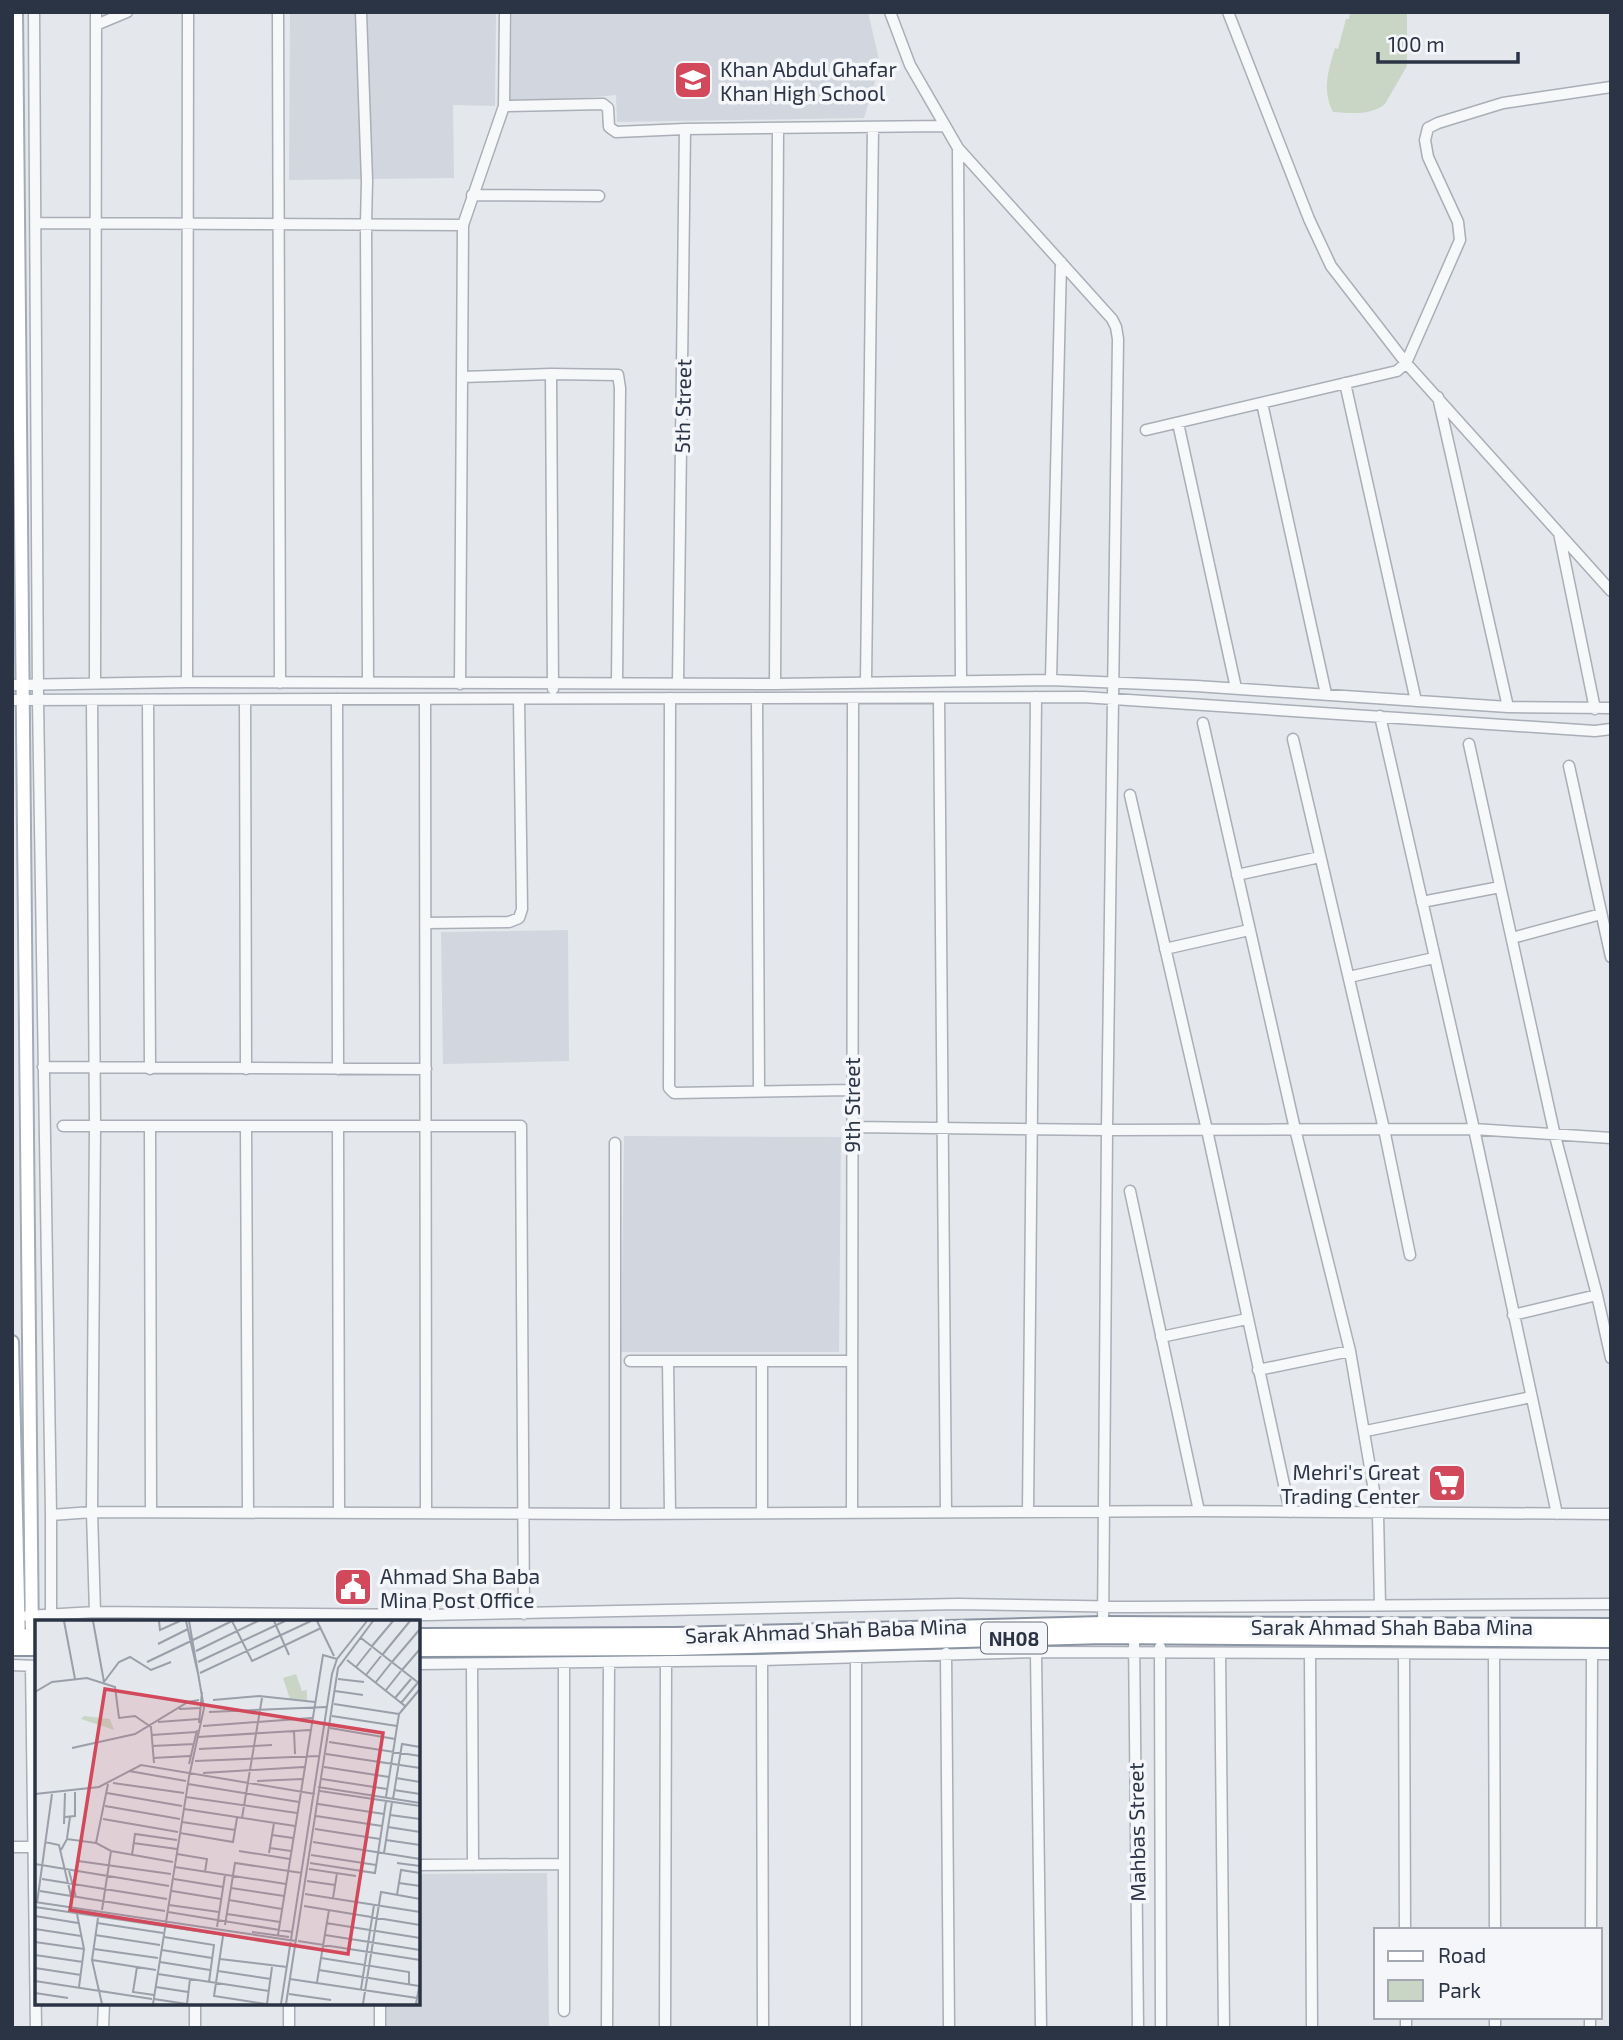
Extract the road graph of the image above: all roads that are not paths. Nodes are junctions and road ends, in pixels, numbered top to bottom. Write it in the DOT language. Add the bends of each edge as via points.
graph roads {
  1 [pos="16,12"];
  2 [pos="34,12"];
  3 [pos="96,12"];
  4 [pos="127,12"];
  5 [pos="188,12"];
  6 [pos="278,12"];
  7 [pos="361,12"];
  8 [pos="505,12"];
  9 [pos="890,12"];
  10 [pos="1228,12"];
  11 [pos="96,25"];
  12 [pos="1611,88"];
  13 [pos="504,106"];
  14 [pos="945,126"];
  15 [pos="873,127"];
  16 [pos="778,128"];
  17 [pos="685,129"];
  18 [pos="958,148"];
  19 [pos="472,195"];
  20 [pos="598,196"];
  21 [pos="37,223"];
  22 [pos="96,224"];
  23 [pos="188,224"];
  24 [pos="279,224"];
  25 [pos="366,224"];
  26 [pos="463,225"];
  27 [pos="1061,262"];
  28 [pos="1406,363"];
  29 [pos="551,374"];
  30 [pos="462,377"];
  31 [pos="1345,383"];
  32 [pos="1438,397"];
  33 [pos="1262,403"];
  34 [pos="1178,423"];
  35 [pos="1146,430"];
  36 [pos="1558,532"];
  37 [pos="1611,591"];
  38 [pos="1051,680"];
  39 [pos="866,681"];
  40 [pos="961,681"];
  41 [pos="95,682"];
  42 [pos="187,682"];
  43 [pos="553,682"];
  44 [pos="617,682"];
  45 [pos="1114,682"];
  46 [pos="280,683"];
  47 [pos="368,683"];
  48 [pos="678,683"];
  49 [pos="460,684"];
  50 [pos="775,684"];
  51 [pos="17,685"];
  52 [pos="39,685"];
  53 [pos="1236,688"];
  54 [pos="1326,694"];
  55 [pos="1036,697"];
  56 [pos="552,698"];
  57 [pos="670,698"];
  58 [pos="757,698"];
  59 [pos="853,698"];
  60 [pos="939,698"];
  61 [pos="1113,698"];
  62 [pos="337,699"];
  63 [pos="425,699"];
  64 [pos="519,699"];
  65 [pos="17,700"];
  66 [pos="38,700"];
  67 [pos="92,700"];
  68 [pos="149,700"];
  69 [pos="245,700"];
  70 [pos="1416,701"];
  71 [pos="1508,707"];
  72 [pos="1611,708"];
  73 [pos="1595,709"];
  74 [pos="1380,716"];
  75 [pos="1203,723"];
  76 [pos="1611,729"];
  77 [pos="1293,739"];
  78 [pos="1469,744"];
  79 [pos="1569,766"];
  80 [pos="1130,795"];
  81 [pos="1320,857"];
  82 [pos="1237,875"];
  83 [pos="1500,887"];
  84 [pos="1422,902"];
  85 [pos="1601,914"];
  86 [pos="426,923"];
  87 [pos="1249,930"];
  88 [pos="1512,938"];
  89 [pos="1165,949"];
  90 [pos="1611,957"];
  91 [pos="1434,958"];
  92 [pos="1349,977"];
  93 [pos="43,1067"];
  94 [pos="94,1069"];
  95 [pos="150,1069"];
  96 [pos="246,1069"];
  97 [pos="338,1069"];
  98 [pos="426,1069"];
  99 [pos="851,1090"];
  100 [pos="759,1091"];
  101 [pos="63,1126"];
  102 [pos="95,1126"];
  103 [pos="150,1126"];
  104 [pos="426,1126"];
  105 [pos="851,1126"];
  106 [pos="247,1127"];
  107 [pos="338,1127"];
  108 [pos="942,1128"];
  109 [pos="1032,1129"];
  110 [pos="1207,1129"];
  111 [pos="1295,1129"];
  112 [pos="1384,1129"];
  113 [pos="1474,1129"];
  114 [pos="1107,1130"];
  115 [pos="1555,1136"];
  116 [pos="1611,1139"];
  117 [pos="615,1143"];
  118 [pos="1130,1191"];
  119 [pos="1410,1255"];
  120 [pos="1597,1296"];
  121 [pos="1513,1315"];
  122 [pos="1247,1319"];
  123 [pos="1161,1337"];
  124 [pos="12,1342"];
  125 [pos="1350,1351"];
  126 [pos="1611,1358"];
  127 [pos="630,1361"];
  128 [pos="668,1361"];
  129 [pos="762,1361"];
  130 [pos="850,1361"];
  131 [pos="1258,1370"];
  132 [pos="1531,1397"];
  133 [pos="1366,1431"];
  134 [pos="1199,1511"];
  135 [pos="92,1512"];
  136 [pos="151,1512"];
  137 [pos="247,1512"];
  138 [pos="339,1512"];
  139 [pos="426,1512"];
  140 [pos="762,1512"];
  141 [pos="852,1512"];
  142 [pos="946,1512"];
  143 [pos="1028,1512"];
  144 [pos="1104,1512"];
  145 [pos="1290,1512"];
  146 [pos="523,1513"];
  147 [pos="670,1513"];
  148 [pos="615,1514"];
  149 [pos="1378,1514"];
  150 [pos="1557,1514"];
  151 [pos="1611,1514"];
  152 [pos="51,1515"];
  153 [pos="1611,1604"];
  154 [pos="1104,1605"];
  155 [pos="1380,1605"];
  156 [pos="95,1612"];
  157 [pos="524,1614"];
  158 [pos="51,1615"];
  159 [pos="31,1616"];
  160 [pos="15,1617"];
  161 [pos="1611,1626"];
  162 [pos="1103,1630"];
  163 [pos="420,1636"];
  164 [pos="1134,1636"];
  165 [pos="1160,1637"];
  166 [pos="1611,1640"];
  167 [pos="25,1643"];
  168 [pos="420,1649"];
  169 [pos="1036,1652"];
  170 [pos="1133,1652"];
  171 [pos="946,1653"];
  172 [pos="1160,1653"];
  173 [pos="1220,1654"];
  174 [pos="1310,1654"];
  175 [pos="1404,1654"];
  176 [pos="1592,1654"];
  177 [pos="1611,1654"];
  178 [pos="1494,1655"];
  179 [pos="856,1658"];
  180 [pos="762,1660"];
  181 [pos="666,1661"];
  182 [pos="609,1662"];
  183 [pos="564,1663"];
  184 [pos="420,1664"];
  185 [pos="472,1664"];
  186 [pos="12,1665"];
  187 [pos="34,1666"];
  188 [pos="35,1756"];
  189 [pos="12,1847"];
  190 [pos="35,1847"];
  191 [pos="564,1864"];
  192 [pos="420,1865"];
  193 [pos="473,1865"];
  194 [pos="1405,1928"];
  195 [pos="1495,1928"];
  196 [pos="1591,1928"];
  197 [pos="36,2005"];
  198 [pos="104,2005"];
  199 [pos="195,2005"];
  200 [pos="289,2005"];
  201 [pos="380,2005"];
  202 [pos="564,2011"];
  203 [pos="36,2028"];
  204 [pos="103,2028"];
  205 [pos="195,2028"];
  206 [pos="289,2028"];
  207 [pos="380,2028"];
  208 [pos="607,2028"];
  209 [pos="665,2028"];
  210 [pos="763,2028"];
  211 [pos="856,2028"];
  212 [pos="949,2028"];
  213 [pos="1041,2028"];
  214 [pos="1138,2028"];
  215 [pos="1161,2028"];
  216 [pos="1224,2028"];
  217 [pos="1312,2028"];
  1 -- 51 [label="main road"];
  2 -- 21 [label="street"];
  3 -- 11 [label="street"];
  4 -- 11 [label="street"];
  5 -- 23 [label="street"];
  6 -- 24 [label="street"];
  7 -- 25 [label="street"];
  8 -- 13 [label="street"];
  9 -- 14 [label="street" via="910,65"];
  10 -- 28 [label="street" via="1331,266"];
  11 -- 22 [label="street"];
  12 -- 28 [label="street" via="1503,103 1428,128 1424,140 1428,158 1458,222 1460,240"];
  13 -- 17 [label="street" via="603,104 616,132"];
  13 -- 19 [label="street"];
  14 -- 15 [label="street"];
  14 -- 18 [label="street"];
  15 -- 16 [label="street"];
  15 -- 39 [label="street"];
  16 -- 17 [label="street"];
  16 -- 50 [label="street"];
  17 -- 48 [label="street, 5th Street"];
  18 -- 27 [label="street"];
  18 -- 40 [label="street"];
  19 -- 20 [label="street"];
  19 -- 26 [label="street"];
  21 -- 22 [label="street"];
  21 -- 52 [label="street"];
  22 -- 23 [label="street"];
  22 -- 41 [label="street"];
  23 -- 24 [label="street"];
  23 -- 42 [label="street"];
  24 -- 25 [label="street"];
  24 -- 46 [label="street"];
  25 -- 26 [label="street"];
  25 -- 47 [label="street"];
  26 -- 30 [label="street"];
  27 -- 38 [label="street"];
  27 -- 45 [label="street" via="1112,319 1118,339"];
  28 -- 31 [label="street" via="1397,372"];
  28 -- 32 [label="street"];
  29 -- 30 [label="street"];
  29 -- 43 [label="street"];
  29 -- 44 [label="street" via="618,375"];
  30 -- 49 [label="street"];
  31 -- 33 [label="street"];
  31 -- 70 [label="street"];
  32 -- 36 [label="street"];
  32 -- 71 [label="street"];
  33 -- 34 [label="street"];
  33 -- 54 [label="street"];
  34 -- 35 [label="street"];
  34 -- 53 [label="street"];
  36 -- 37 [label="street"];
  36 -- 73 [label="street"];
  38 -- 40 [label="street"];
  38 -- 45 [label="street"];
  39 -- 40 [label="street"];
  39 -- 50 [label="street"];
  41 -- 42 [label="street"];
  41 -- 52 [label="street"];
  42 -- 46 [label="street"];
  43 -- 44 [label="street"];
  43 -- 49 [label="street"];
  43 -- 56 [label="street"];
  44 -- 48 [label="street"];
  45 -- 53 [label="street"];
  45 -- 61 [label="street"];
  46 -- 47 [label="street"];
  47 -- 49 [label="street"];
  48 -- 50 [label="street"];
  51 -- 52 [label="street"];
  51 -- 65 [label="main road"];
  52 -- 66 [label="street"];
  53 -- 54 [label="street"];
  54 -- 70 [label="street"];
  55 -- 60 [label="street"];
  55 -- 61 [label="street"];
  55 -- 109 [label="street"];
  56 -- 57 [label="street"];
  56 -- 64 [label="street"];
  57 -- 58 [label="street"];
  57 -- 100 [label="street" via="668,1088 674,1093"];
  58 -- 59 [label="street"];
  58 -- 100 [label="street"];
  59 -- 60 [label="street"];
  59 -- 99 [label="street, 9th Street"];
  60 -- 108 [label="street"];
  61 -- 74 [label="street"];
  61 -- 114 [label="street"];
  62 -- 63 [label="street"];
  62 -- 69 [label="street"];
  62 -- 97 [label="street"];
  63 -- 64 [label="street"];
  63 -- 86 [label="street"];
  64 -- 86 [label="street" via="519,918"];
  65 -- 66 [label="street"];
  65 -- 159 [label="main road"];
  66 -- 67 [label="street"];
  66 -- 93 [label="street"];
  67 -- 68 [label="street"];
  67 -- 94 [label="street"];
  68 -- 69 [label="street"];
  68 -- 95 [label="street"];
  69 -- 96 [label="street"];
  70 -- 71 [label="street"];
  71 -- 73 [label="street"];
  72 -- 73 [label="street"];
  74 -- 76 [label="street"];
  74 -- 84 [label="street"];
  75 -- 82 [label="street"];
  77 -- 81 [label="street"];
  78 -- 83 [label="street"];
  79 -- 85 [label="street"];
  80 -- 89 [label="street"];
  81 -- 82 [label="street"];
  81 -- 92 [label="street"];
  82 -- 87 [label="street"];
  83 -- 84 [label="street"];
  83 -- 88 [label="street"];
  84 -- 91 [label="street"];
  85 -- 88 [label="street"];
  85 -- 90 [label="street"];
  86 -- 98 [label="street"];
  87 -- 89 [label="street"];
  87 -- 111 [label="street"];
  88 -- 115 [label="street"];
  89 -- 110 [label="street"];
  91 -- 92 [label="street"];
  91 -- 113 [label="street"];
  92 -- 112 [label="street"];
  93 -- 94 [label="street"];
  93 -- 152 [label="street"];
  94 -- 95 [label="street"];
  94 -- 102 [label="street"];
  95 -- 96 [label="street"];
  96 -- 97 [label="street"];
  97 -- 98 [label="street"];
  98 -- 104 [label="street"];
  99 -- 100 [label="street"];
  99 -- 105 [label="street, 9th Street"];
  101 -- 102 [label="street"];
  102 -- 103 [label="street"];
  102 -- 135 [label="street"];
  103 -- 106 [label="street"];
  103 -- 136 [label="street"];
  104 -- 107 [label="street"];
  104 -- 139 [label="street"];
  104 -- 146 [label="street" via="522,1129"];
  105 -- 108 [label="street"];
  105 -- 130 [label="street, 9th Street"];
  106 -- 107 [label="street"];
  106 -- 137 [label="street"];
  107 -- 138 [label="street"];
  108 -- 109 [label="street"];
  108 -- 142 [label="street"];
  109 -- 114 [label="street"];
  109 -- 143 [label="street"];
  110 -- 111 [label="street"];
  110 -- 114 [label="street"];
  110 -- 122 [label="street"];
  111 -- 112 [label="street"];
  111 -- 125 [label="street"];
  112 -- 113 [label="street"];
  112 -- 119 [label="street"];
  113 -- 115 [label="street"];
  113 -- 121 [label="street"];
  114 -- 144 [label="street"];
  115 -- 116 [label="street"];
  115 -- 120 [label="street"];
  117 -- 148 [label="street"];
  118 -- 123 [label="street"];
  120 -- 121 [label="street"];
  120 -- 126 [label="street"];
  121 -- 132 [label="street"];
  122 -- 123 [label="street"];
  122 -- 131 [label="street"];
  123 -- 134 [label="street"];
  124 -- 160 [label="main road"];
  125 -- 131 [label="street"];
  125 -- 133 [label="street"];
  127 -- 128 [label="street"];
  128 -- 129 [label="street"];
  128 -- 147 [label="street"];
  129 -- 130 [label="street"];
  129 -- 140 [label="street"];
  130 -- 141 [label="street, 9th Street"];
  131 -- 145 [label="street"];
  132 -- 133 [label="street"];
  132 -- 150 [label="street"];
  133 -- 149 [label="street"];
  134 -- 144 [label="street"];
  134 -- 145 [label="street"];
  135 -- 136 [label="street"];
  135 -- 152 [label="street"];
  135 -- 156 [label="street"];
  136 -- 137 [label="street"];
  137 -- 138 [label="street"];
  138 -- 139 [label="street"];
  139 -- 146 [label="street"];
  140 -- 141 [label="street"];
  140 -- 147 [label="street"];
  141 -- 142 [label="street"];
  142 -- 143 [label="street"];
  143 -- 144 [label="street"];
  144 -- 154 [label="street"];
  145 -- 149 [label="street"];
  146 -- 148 [label="street"];
  146 -- 157 [label="street"];
  147 -- 148 [label="street"];
  149 -- 150 [label="street"];
  149 -- 155 [label="street"];
  150 -- 151 [label="street"];
  152 -- 158 [label="street"];
  153 -- 155 [label="street"];
  154 -- 155 [label="street"];
  154 -- 157 [label="street"];
  154 -- 162 [label="street"];
  156 -- 157 [label="street"];
  156 -- 158 [label="street"];
  158 -- 159 [label="street"];
  159 -- 160 [label="street"];
  159 -- 167 [label="main road"];
  160 -- 167 [label="main road"];
  161 -- 162 [label="highway, Sarak Ahmad Shah Baba Mina / NH08"];
  162 -- 163 [label="highway, Sarak Ahmad Shah Baba Mina / NH08"];
  162 -- 164 [label="highway, NH08"];
  162 -- 168 [label="highway, NH08" via="675,1648"];
  164 -- 165 [label="highway, NH08"];
  164 -- 170 [label="street, Mahbas Street"];
  165 -- 166 [label="highway, NH08"];
  165 -- 172 [label="street, Mahbas Street"];
  169 -- 170 [label="street"];
  169 -- 171 [label="street"];
  169 -- 213 [label="street"];
  170 -- 172 [label="street"];
  170 -- 214 [label="street, Mahbas Street"];
  171 -- 179 [label="street"];
  171 -- 212 [label="street"];
  172 -- 173 [label="street"];
  172 -- 215 [label="street, Mahbas Street"];
  173 -- 174 [label="street"];
  173 -- 216 [label="street"];
  174 -- 175 [label="street"];
  174 -- 217 [label="street"];
  175 -- 178 [label="street"];
  175 -- 194 [label="street"];
  176 -- 177 [label="street"];
  176 -- 178 [label="street"];
  176 -- 196 [label="street"];
  178 -- 195 [label="street"];
  179 -- 180 [label="street"];
  179 -- 211 [label="street"];
  180 -- 181 [label="street"];
  180 -- 210 [label="street"];
  181 -- 182 [label="street"];
  181 -- 209 [label="street"];
  182 -- 183 [label="street"];
  182 -- 208 [label="street"];
  183 -- 185 [label="street"];
  183 -- 191 [label="street"];
  184 -- 185 [label="street"];
  185 -- 193 [label="street"];
  186 -- 187 [label="street"];
  187 -- 188 [label="street"];
  189 -- 190 [label="street"];
  191 -- 193 [label="street"];
  191 -- 202 [label="street"];
  192 -- 193 [label="street"];
  197 -- 203 [label="street"];
  198 -- 204 [label="street"];
  199 -- 205 [label="street"];
  200 -- 206 [label="street"];
  201 -- 207 [label="street"];
}
